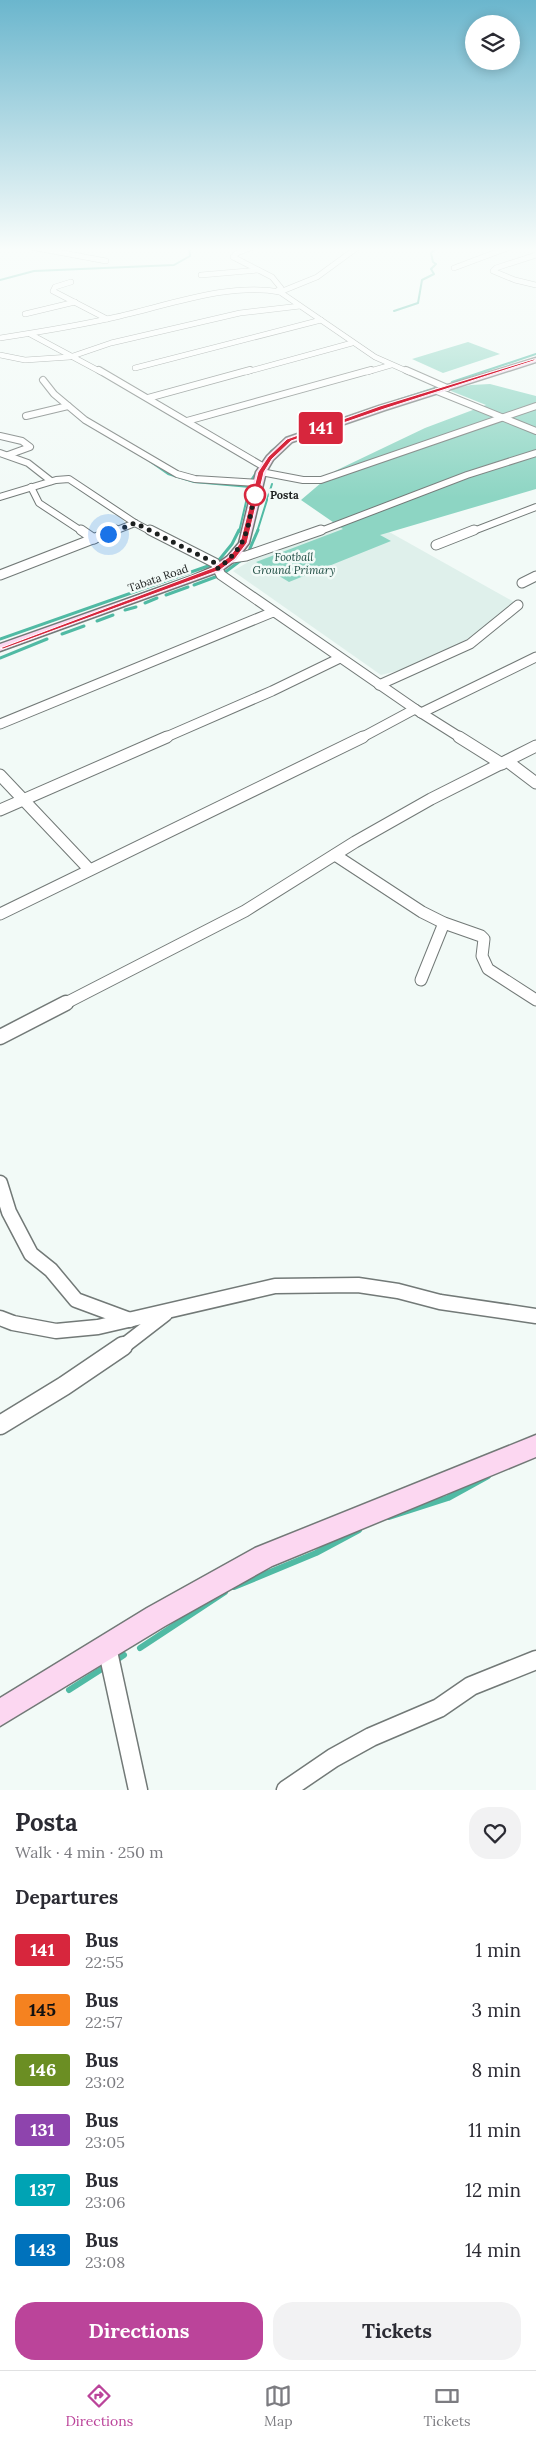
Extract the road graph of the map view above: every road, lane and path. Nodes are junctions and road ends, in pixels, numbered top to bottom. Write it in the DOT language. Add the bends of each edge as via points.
graph roads {
  1 [pos="48,331"];
  2 [pos="166,331"];
  3 [pos="280,331"];
  4 [pos="335,331"];
  5 [pos="30,334"];
  6 [pos="0,338"];
  7 [pos="352,343"];
  8 [pos="0,354"];
  9 [pos="73,356"];
  10 [pos="536,360"];
  11 [pos="391,365"];
  12 [pos="135,368"];
  13 [pos="43,380"];
  14 [pos="442,389"];
  15 [pos="148,398"];
  16 [pos="68,406"];
  17 [pos="536,406"];
  18 [pos="26,416"];
  19 [pos="504,417"];
  20 [pos="187,421"];
  21 [pos="536,432"];
  22 [pos="0,436"];
  23 [pos="0,453"];
  24 [pos="536,453"];
  25 [pos="8,455"];
  26 [pos="262,470"];
  27 [pos="51,481"];
  28 [pos="258,483"];
  29 [pos="31,487"];
  30 [pos="0,497"];
  31 [pos="536,507"];
  32 [pos="135,523"];
  33 [pos="94,539"];
  34 [pos="436,545"];
  35 [pos="232,558"];
  36 [pos="217,569"];
  37 [pos="0,575"];
  38 [pos="536,576"];
  39 [pos="522,583"];
  40 [pos="518,605"];
  41 [pos="273,612"];
  42 [pos="0,648"];
  43 [pos="340,658"];
  44 [pos="536,658"];
  45 [pos="378,685"];
  46 [pos="418,711"];
  47 [pos="0,724"];
  48 [pos="536,746"];
  49 [pos="505,762"];
  50 [pos="0,775"];
  51 [pos="536,783"];
  52 [pos="22,800"];
  53 [pos="0,810"];
  54 [pos="335,855"];
  55 [pos="88,868"];
  56 [pos="0,914"];
  57 [pos="444,923"];
  58 [pos="421,980"];
  59 [pos="536,1000"];
  60 [pos="0,1037"];
  61 [pos="0,1183"];
  62 [pos="166,1313"];
  63 [pos="536,1316"];
  64 [pos="0,1318"];
  65 [pos="132,1320"];
  66 [pos="0,1425"];
  67 [pos="536,1446"];
  68 [pos="107,1647"];
  69 [pos="536,1660"];
  70 [pos="0,1713"];
  71 [pos="138,1790"];
  72 [pos="286,1790"];
  1 -- 5 [label="street"];
  2 -- 9 [label="street" via="111,343"];
  3 -- 12 [label="street"];
  4 -- 7 [label="street"];
  5 -- 6 [label="street"];
  5 -- 9 [label="street"];
  7 -- 11 [label="street"];
  7 -- 15 [label="street"];
  8 -- 9 [label="street" via="35,362"];
  9 -- 15 [label="street"];
  10 -- 14 [label="main road, Tabata Road"];
  11 -- 14 [label="street"];
  11 -- 20 [label="street"];
  13 -- 16 [label="street" via="54,396"];
  14 -- 19 [label="street"];
  14 -- 26 [label="main road, Tabata Road" via="296,437 279,448"];
  15 -- 20 [label="street"];
  16 -- 18 [label="street"];
  16 -- 28 [label="street" via="176,474 195,480"];
  17 -- 19 [label="street"];
  19 -- 21 [label="street"];
  19 -- 26 [label="street" via="320,480 303,480"];
  20 -- 26 [label="street"];
  22 -- 25 [label="street" via="22,441 30,447"];
  23 -- 25 [label="street"];
  24 -- 35 [label="street" via="467,475 314,533"];
  25 -- 27 [label="street" via="39,469"];
  26 -- 28 [label="main road, Tabata Road"];
  27 -- 29 [label="street"];
  27 -- 32 [label="street" via="73,481"];
  28 -- 35 [label="main road, Tabata Road" via="244,543"];
  29 -- 30 [label="street"];
  29 -- 33 [label="street" via="39,503"];
  31 -- 34 [label="street"];
  32 -- 33 [label="street"];
  32 -- 36 [label="street" via="215,563"];
  33 -- 37 [label="street"];
  35 -- 36 [label="main road, Tabata Road"];
  36 -- 41 [label="street"];
  36 -- 42 [label="main road, Tabata Road"];
  38 -- 39 [label="street"];
  40 -- 45 [label="street" via="470,644"];
  41 -- 43 [label="street"];
  41 -- 47 [label="street"];
  43 -- 45 [label="street"];
  43 -- 52 [label="street"];
  44 -- 46 [label="street"];
  45 -- 46 [label="street"];
  46 -- 49 [label="street"];
  46 -- 55 [label="street"];
  48 -- 49 [label="street"];
  49 -- 51 [label="street"];
  49 -- 54 [label="street" via="430,799"];
  50 -- 52 [label="street"];
  52 -- 53 [label="street"];
  52 -- 55 [label="street"];
  54 -- 57 [label="street"];
  54 -- 60 [label="street" via="245,911"];
  55 -- 56 [label="street"];
  57 -- 58 [label="street"];
  57 -- 59 [label="street" via="481,936 484,939 482,956 488,969"];
  61 -- 65 [label="street" via="16,1226 39,1263 51,1270 76,1300"];
  62 -- 63 [label="street" via="275,1286 358,1285 440,1302"];
  62 -- 65 [label="street"];
  62 -- 66 [label="street" via="124,1347 48,1398"];
  64 -- 65 [label="street" via="56,1331"];
  67 -- 68 [label="main road" via="264,1557"];
  68 -- 70 [label="main road"];
  68 -- 71 [label="street"];
  69 -- 72 [label="street" via="471,1686 439,1708 371,1736"];
}
